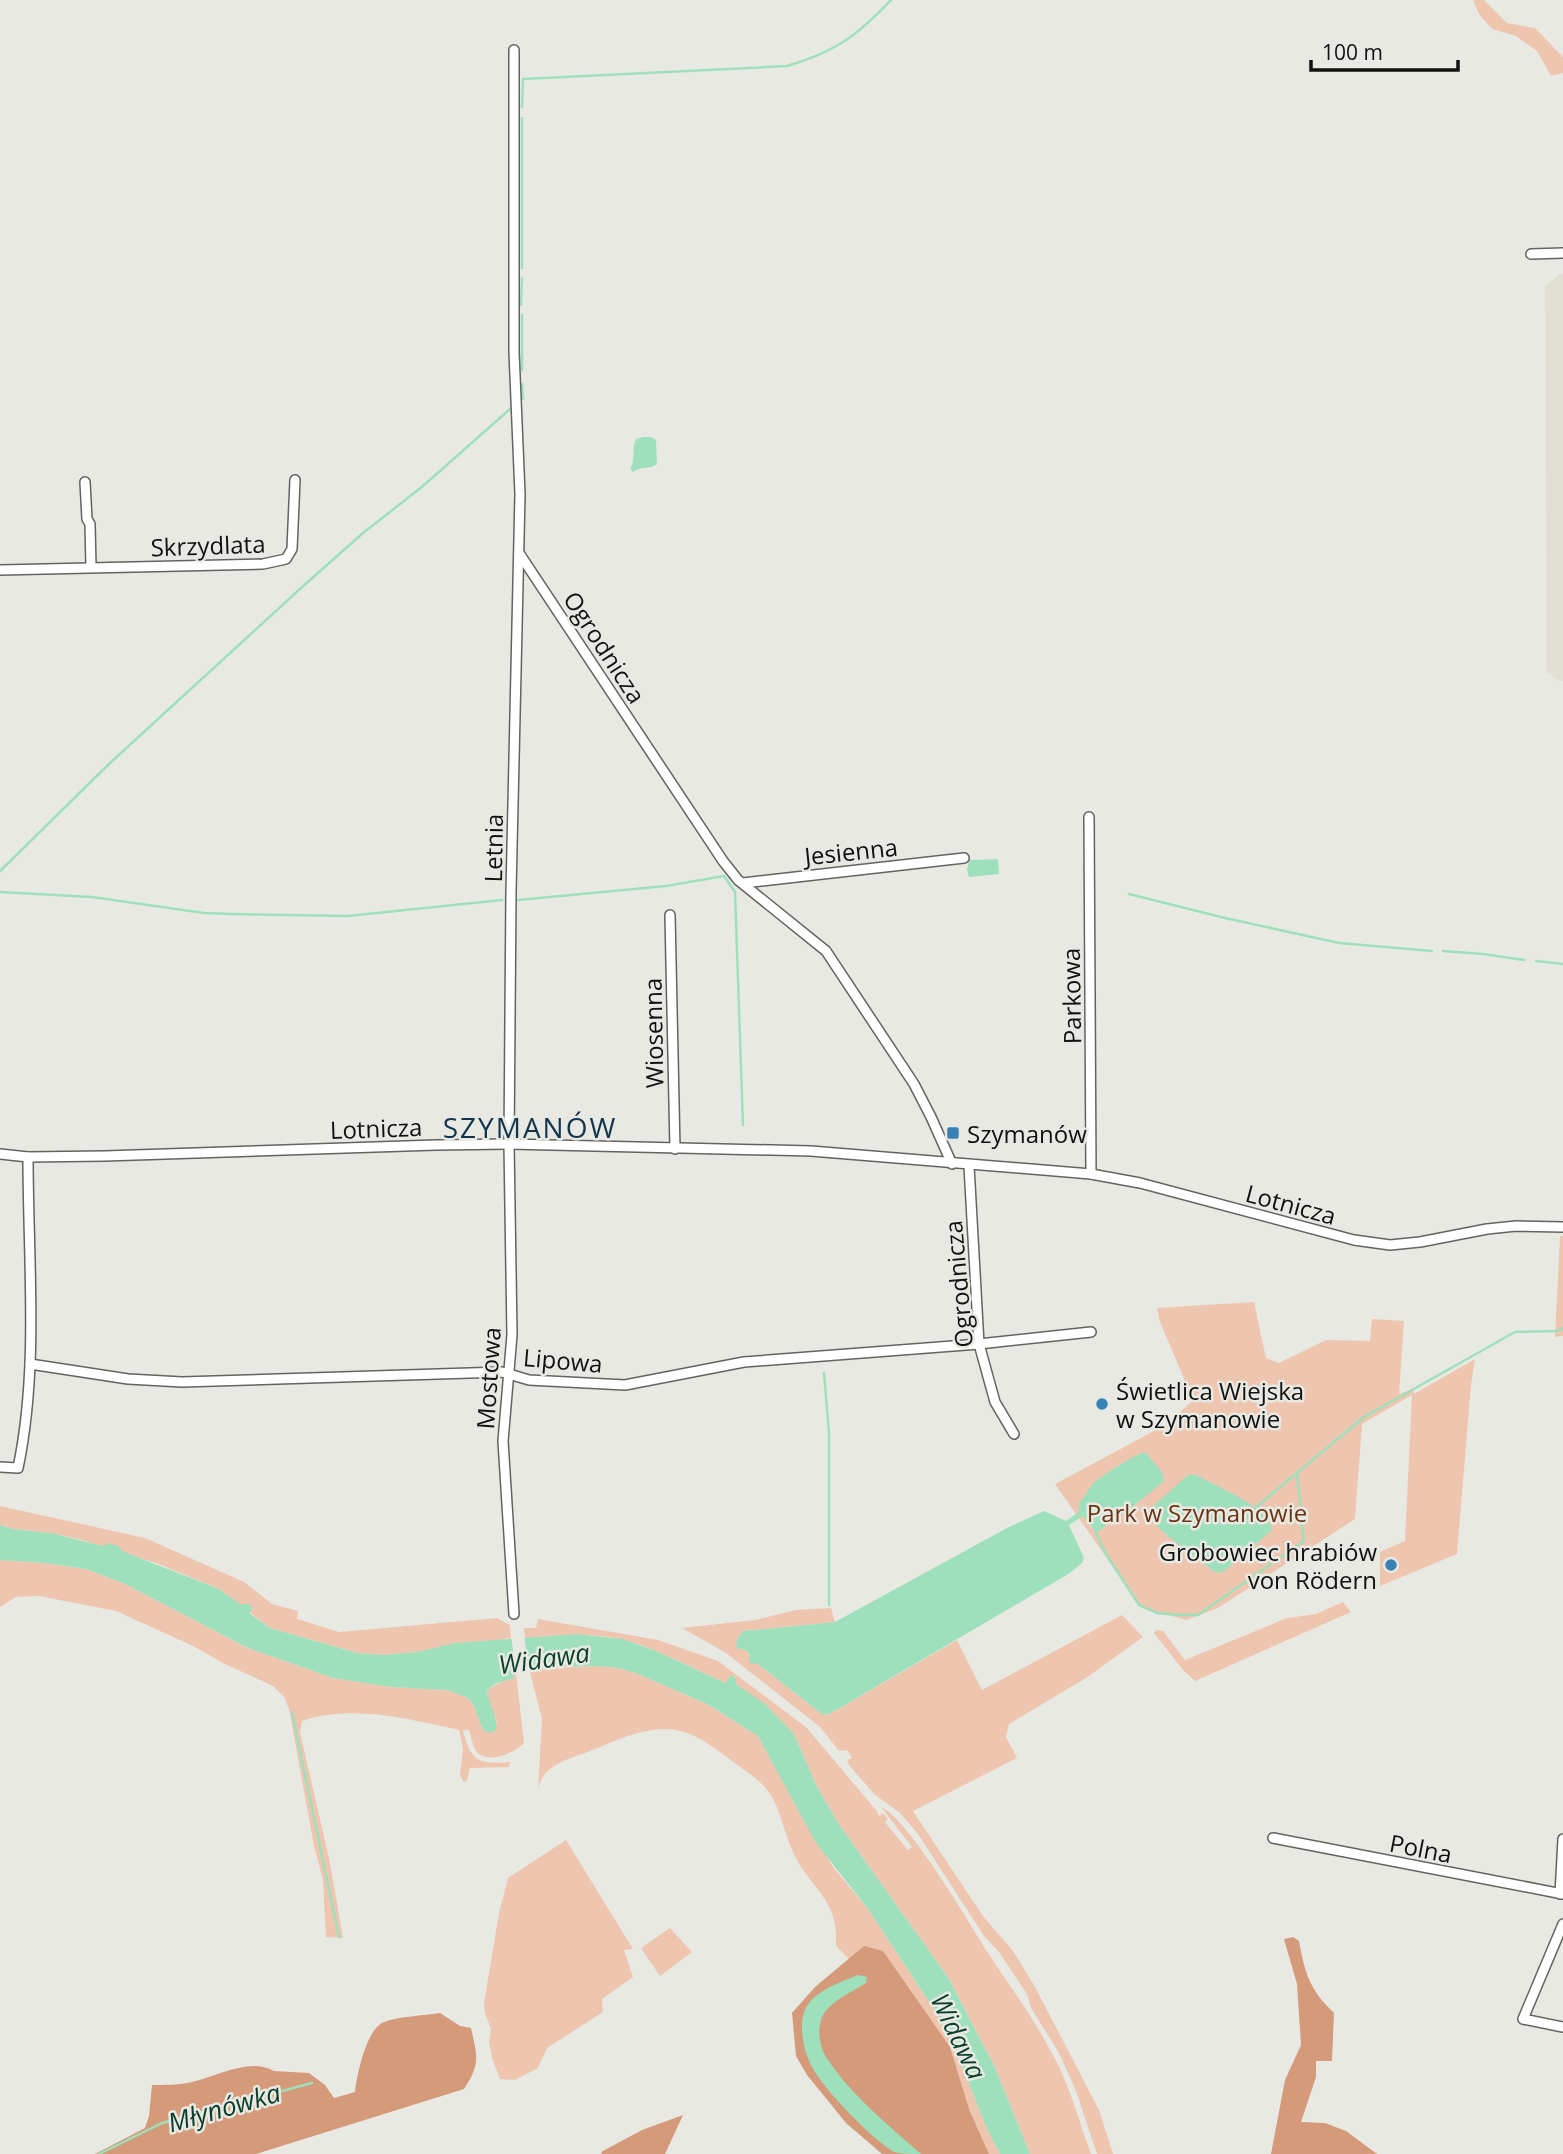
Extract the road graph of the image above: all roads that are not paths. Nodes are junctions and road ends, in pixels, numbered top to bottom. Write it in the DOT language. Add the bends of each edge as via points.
graph roads {
  1 [pos="514,50"];
  2 [pos="1563,253"];
  3 [pos="1531,254"];
  4 [pos="295,480"];
  5 [pos="85,482"];
  6 [pos="519,553"];
  7 [pos="91,567"];
  8 [pos="0,570"];
  9 [pos="1089,817"];
  10 [pos="964,858"];
  11 [pos="743,883"];
  12 [pos="670,915"];
  13 [pos="509,1144"];
  14 [pos="676,1149"];
  15 [pos="0,1154"];
  16 [pos="28,1157"];
  17 [pos="952,1164"];
  18 [pos="966,1165"];
  19 [pos="1091,1174"];
  20 [pos="1563,1227"];
  21 [pos="1091,1332"];
  22 [pos="979,1344"];
  23 [pos="30,1364"];
  24 [pos="510,1374"];
  25 [pos="1014,1434"];
  26 [pos="0,1467"];
  27 [pos="514,1614"];
  28 [pos="1273,1838"];
  29 [pos="1563,1839"];
  30 [pos="1561,1894"];
  31 [pos="1563,1924"];
  32 [pos="1563,2027"];
  1 -- 6 [label="street"];
  2 -- 3 [label="street"];
  4 -- 7 [label="street, Skrzydlata" via="292,549 286,559 263,564"];
  5 -- 7 [label="street"];
  6 -- 11 [label="street, Ogrodnicza" via="723,861"];
  6 -- 13 [label="street, Letnia"];
  7 -- 8 [label="street, Skrzydlata"];
  9 -- 19 [label="street, Parkowa"];
  10 -- 11 [label="street, Jesienna"];
  11 -- 17 [label="street, Ogrodnicza" via="826,951 914,1084"];
  12 -- 14 [label="street, Wiosenna"];
  13 -- 14 [label="street, Lotnicza"];
  13 -- 16 [label="street, Lotnicza"];
  13 -- 24 [label="street, Mostowa"];
  14 -- 17 [label="street, Lotnicza" via="811,1151"];
  15 -- 16 [label="street, Lotnicza"];
  16 -- 23 [label="street"];
  17 -- 18 [label="street, Lotnicza"];
  18 -- 19 [label="street, Lotnicza"];
  18 -- 22 [label="street, Ogrodnicza"];
  19 -- 20 [label="street, Lotnicza" via="1390,1245 1487,1229"];
  21 -- 22 [label="street, Lipowa"];
  22 -- 24 [label="street, Lipowa" via="744,1362 625,1385 529,1380"];
  22 -- 25 [label="street, Ogrodnicza" via="995,1402"];
  23 -- 24 [label="street, Lipowa" via="182,1382"];
  23 -- 26 [label="street" via="18,1468"];
  24 -- 27 [label="street, Mostowa" via="503,1441"];
  28 -- 30 [label="street, Polna"];
  29 -- 30 [label="street"];
  31 -- 32 [label="street" via="1523,2019"];
}
